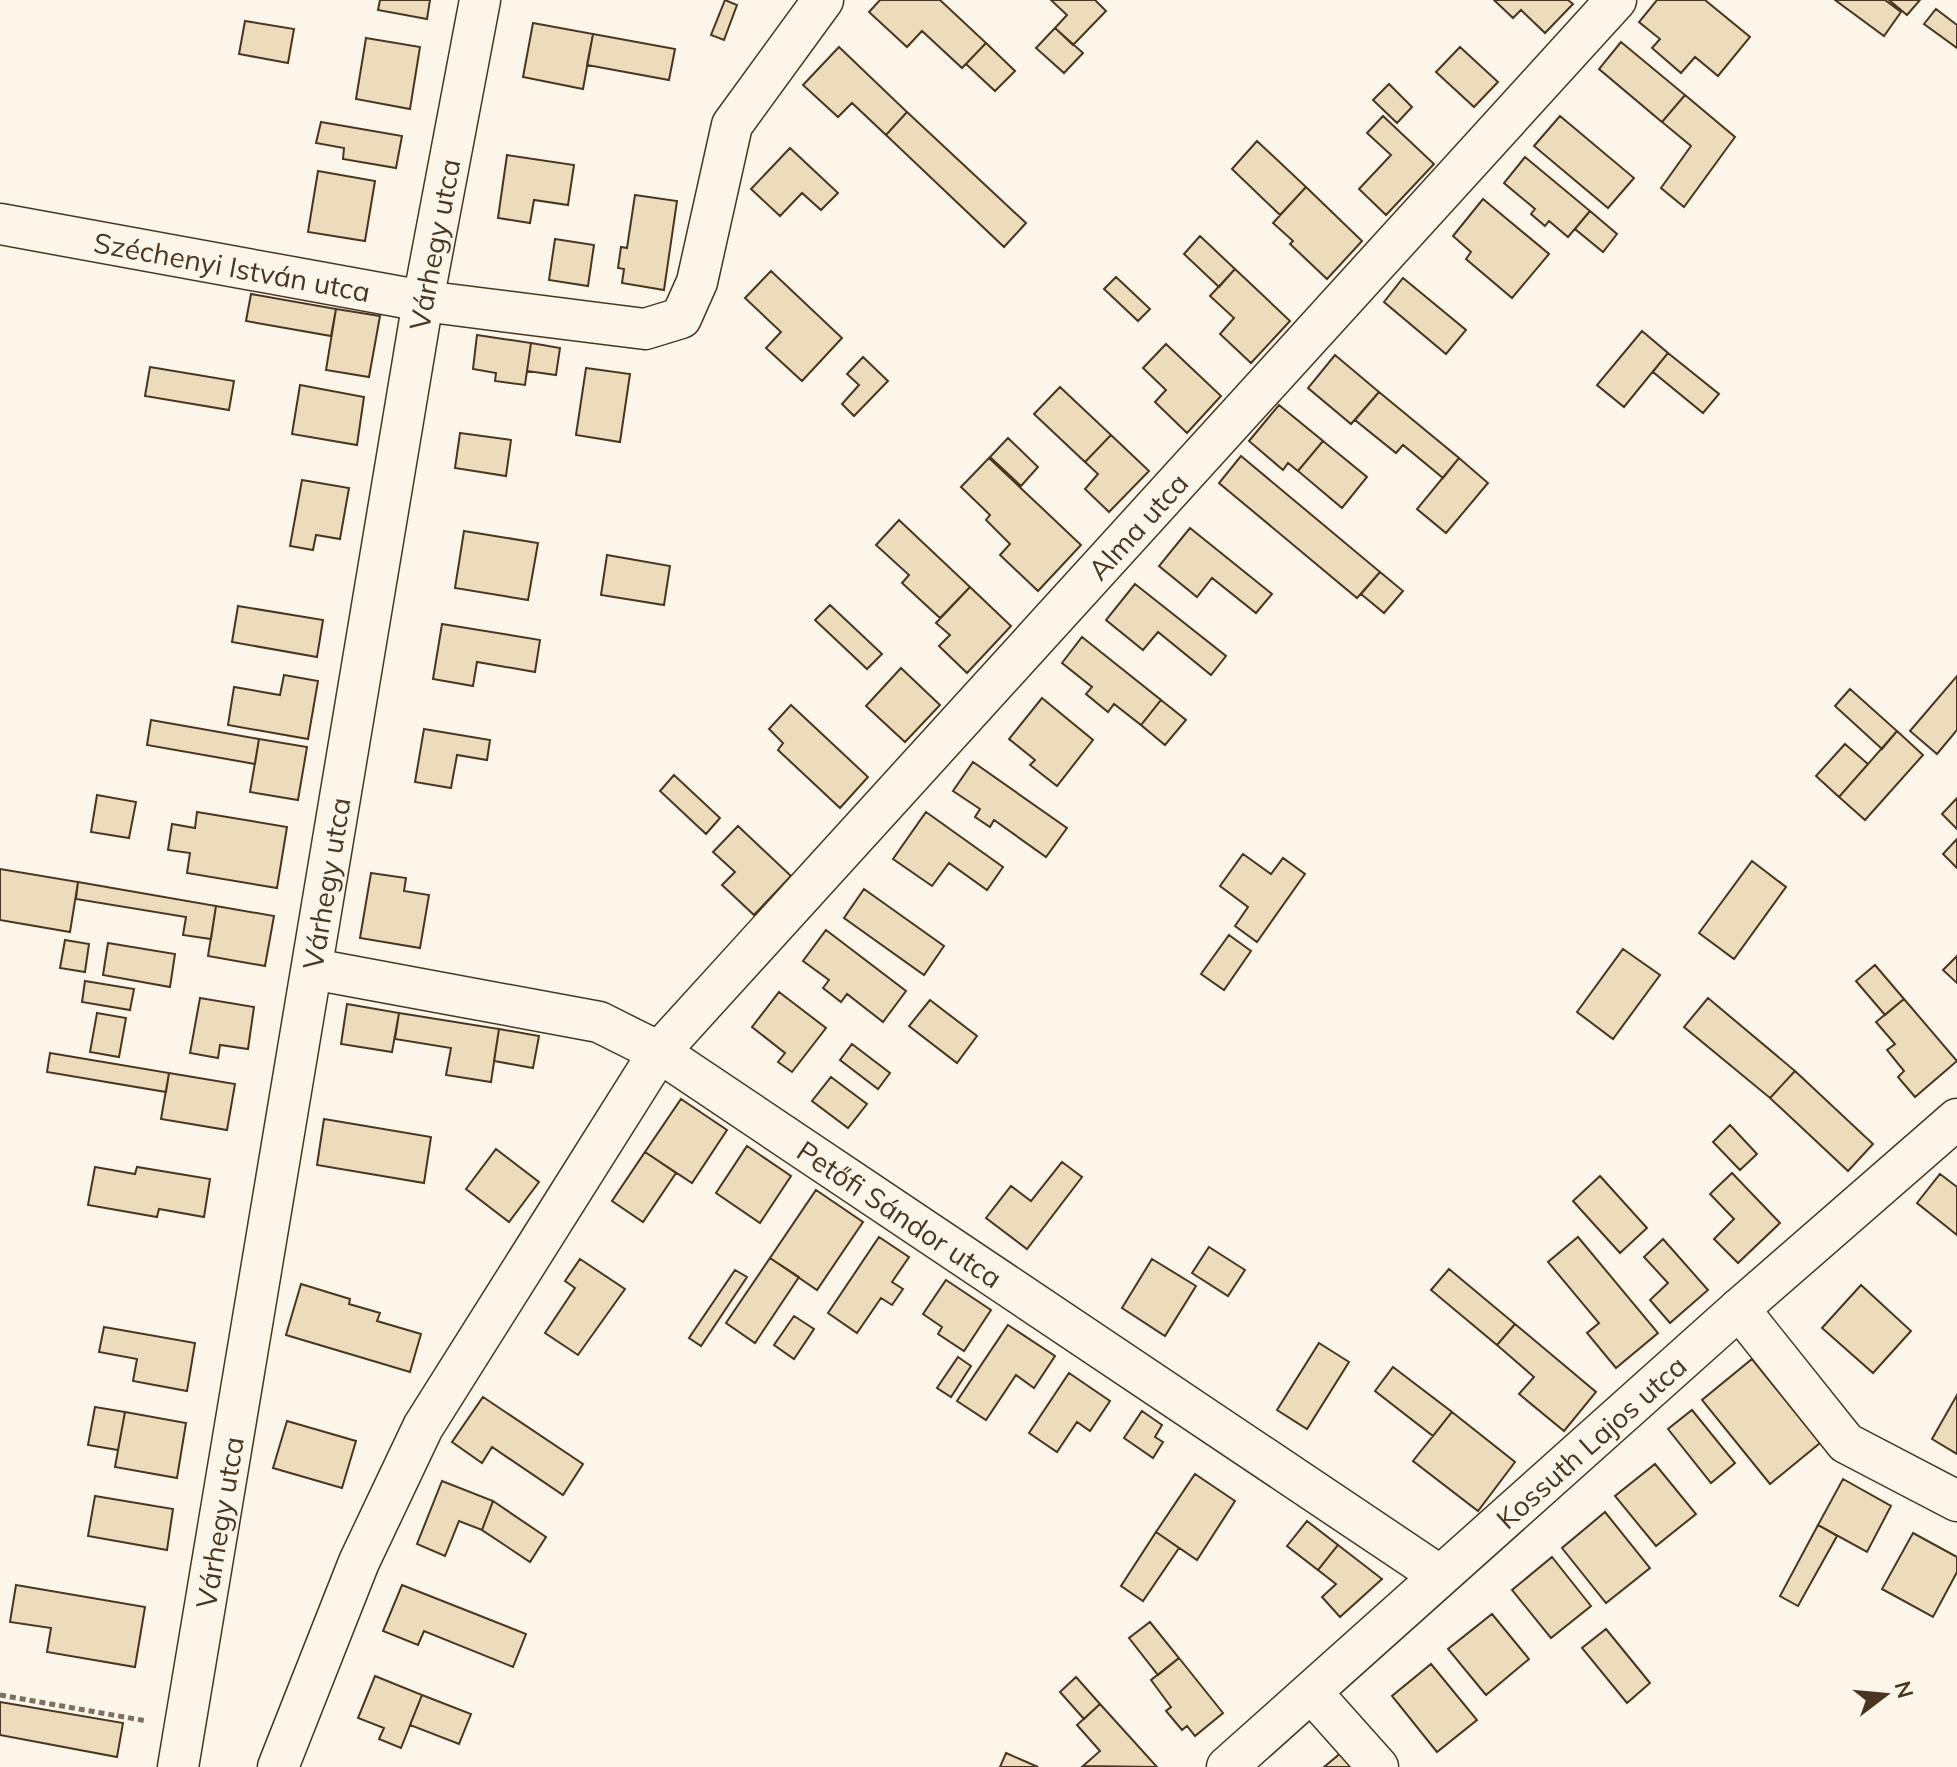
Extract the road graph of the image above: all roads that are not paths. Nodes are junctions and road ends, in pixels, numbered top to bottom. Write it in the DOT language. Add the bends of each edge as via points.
graph roads {
  1 [pos="480,0"];
  2 [pos="823,0"];
  3 [pos="1616,0"];
  4 [pos="0,224"];
  5 [pos="423,301"];
  6 [pos="313,969"];
  7 [pos="659,1052"];
  8 [pos="1957,1119"];
  9 [pos="1739,1309"];
  10 [pos="1957,1501"];
  11 [pos="1439,1575"];
  12 [pos="1312,1693"];
  13 [pos="180,1767"];
  14 [pos="278,1767"];
  15 [pos="1227,1767"];
  16 [pos="1378,1767"];
  1 -- 5 [label="street, Várhegy utca"];
  2 -- 5 [label="street, Széchenyi István utca" via="732,125 697,282 681,318 645,329"];
  3 -- 7 [label="street, Alma utca"];
  4 -- 5 [label="street, Széchenyi István utca"];
  5 -- 6 [label="street, Várhegy utca"];
  6 -- 7 [label="street, Petőfi Sándor utca" via="599,1022"];
  6 -- 13 [label="street, Várhegy utca"];
  7 -- 11 [label="street, Petőfi Sándor utca"];
  7 -- 14 [label="street" via="423,1427 359,1562"];
  8 -- 9 [label="street, Kossuth Lajos utca"];
  9 -- 10 [label="street" via="1846,1443"];
  9 -- 11 [label="street, Kossuth Lajos utca"];
  11 -- 12 [label="street, Kossuth Lajos utca"];
  12 -- 15 [label="street, Kossuth Lajos utca"];
  12 -- 16 [label="street"];
}
